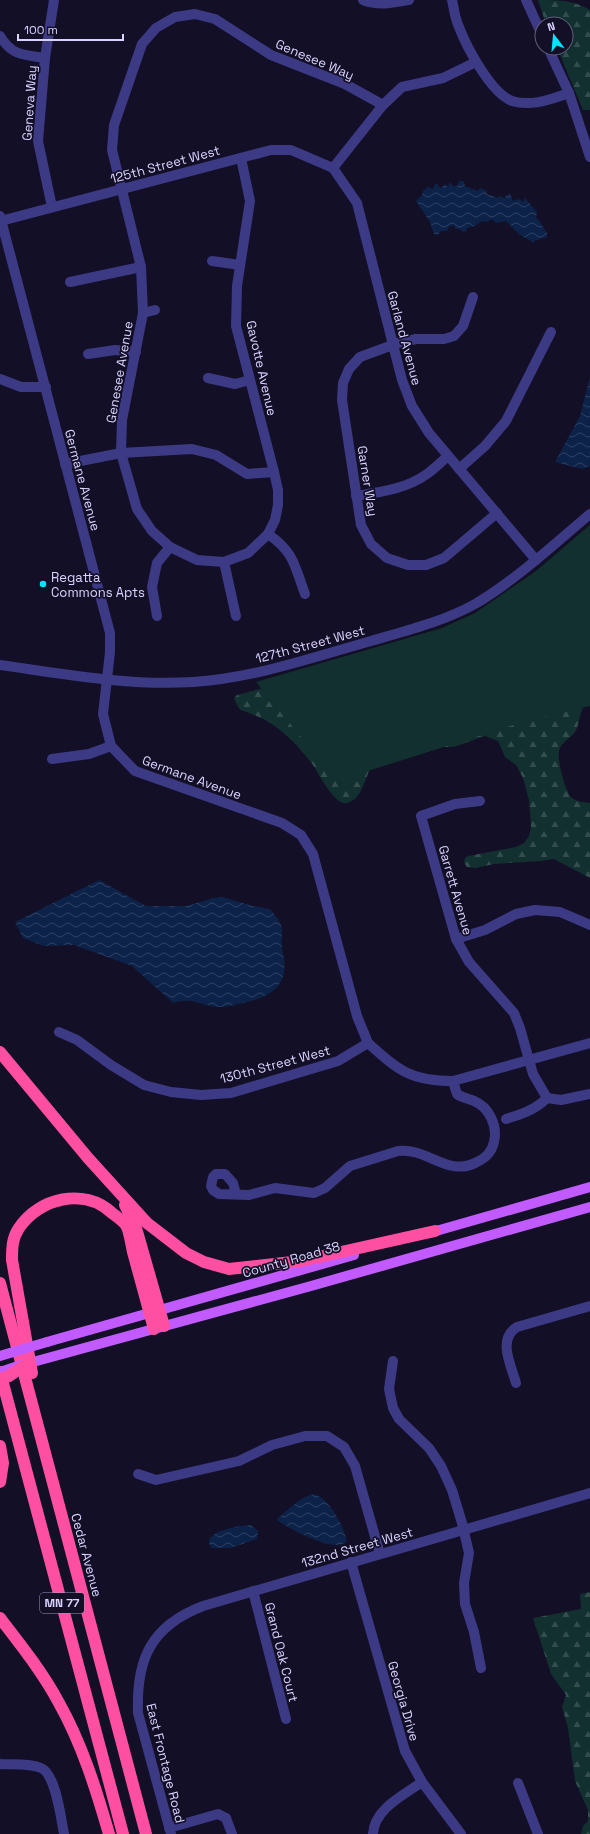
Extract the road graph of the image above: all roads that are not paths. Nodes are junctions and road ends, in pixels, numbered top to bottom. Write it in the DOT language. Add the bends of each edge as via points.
graph roads {
  1 [pos="54,0"];
  2 [pos="408,0"];
  3 [pos="452,0"];
  4 [pos="526,0"];
  5 [pos="367,1"];
  6 [pos="534,18"];
  7 [pos="0,36"];
  8 [pos="552,56"];
  9 [pos="45,58"];
  10 [pos="476,62"];
  11 [pos="569,93"];
  12 [pos="383,105"];
  13 [pos="590,157"];
  14 [pos="241,158"];
  15 [pos="333,168"];
  16 [pos="122,189"];
  17 [pos="52,207"];
  18 [pos="1,219"];
  19 [pos="11,257"];
  20 [pos="0,259"];
  21 [pos="212,261"];
  22 [pos="240,265"];
  23 [pos="142,267"];
  24 [pos="70,282"];
  25 [pos="473,297"];
  26 [pos="155,310"];
  27 [pos="143,313"];
  28 [pos="551,332"];
  29 [pos="392,344"];
  30 [pos="136,352"];
  31 [pos="88,354"];
  32 [pos="208,378"];
  33 [pos="0,379"];
  34 [pos="250,380"];
  35 [pos="46,387"];
  36 [pos="121,453"];
  37 [pos="448,456"];
  38 [pos="65,464"];
  39 [pos="459,469"];
  40 [pos="274,472"];
  41 [pos="356,496"];
  42 [pos="497,513"];
  43 [pos="590,514"];
  44 [pos="268,534"];
  45 [pos="170,548"];
  46 [pos="536,560"];
  47 [pos="224,562"];
  48 [pos="305,594"];
  49 [pos="157,616"];
  50 [pos="236,616"];
  51 [pos="0,666"];
  52 [pos="108,680"];
  53 [pos="111,746"];
  54 [pos="52,759"];
  55 [pos="480,801"];
  56 [pos="590,925"];
  57 [pos="456,940"];
  58 [pos="58,1032"];
  59 [pos="368,1043"];
  60 [pos="590,1043"];
  61 [pos="0,1052"];
  62 [pos="529,1061"];
  63 [pos="453,1081"];
  64 [pos="590,1094"];
  65 [pos="547,1098"];
  66 [pos="506,1119"];
  67 [pos="590,1187"];
  68 [pos="118,1191"];
  69 [pos="236,1194"];
  70 [pos="590,1206"];
  71 [pos="435,1231"];
  72 [pos="0,1284"];
  73 [pos="590,1306"];
  74 [pos="155,1311"];
  75 [pos="159,1327"];
  76 [pos="0,1356"];
  77 [pos="393,1361"];
  78 [pos="28,1363"];
  79 [pos="0,1372"];
  80 [pos="0,1379"];
  81 [pos="516,1383"];
  82 [pos="0,1446"];
  83 [pos="49,1468"];
  84 [pos="138,1474"];
  85 [pos="0,1482"];
  86 [pos="590,1493"];
  87 [pos="463,1530"];
  88 [pos="380,1554"];
  89 [pos="351,1562"];
  90 [pos="253,1591"];
  91 [pos="0,1618"];
  92 [pos="147,1652"];
  93 [pos="481,1668"];
  94 [pos="286,1719"];
  95 [pos="0,1764"];
  96 [pos="422,1782"];
  97 [pos="518,1783"];
  98 [pos="170,1831"];
  99 [pos="64,1834"];
  100 [pos="109,1834"];
  101 [pos="123,1834"];
  102 [pos="146,1834"];
  103 [pos="232,1834"];
  104 [pos="374,1834"];
  105 [pos="461,1834"];
  106 [pos="538,1834"];
  1 -- 9 [label="street, Geneva Way"];
  2 -- 5 [label="street" via="385,4"];
  3 -- 10 [label="street" via="458,26"];
  4 -- 6 [label="street"];
  7 -- 9 [label="street" via="12,51"];
  8 -- 11 [label="street"];
  9 -- 17 [label="street, Geneva Way" via="38,141"];
  10 -- 11 [label="street" via="502,96 513,101 538,104"];
  10 -- 12 [label="street" via="443,78 402,87"];
  11 -- 13 [label="street"];
  12 -- 15 [label="street"];
  12 -- 16 [label="street, Genesee Way" via="345,84 271,55 215,19 195,14 175,17 156,28 142,44 114,125 112,150"];
  14 -- 15 [label="street, 125th Street West" via="271,150 291,150"];
  14 -- 16 [label="street, 125th Street West"];
  14 -- 22 [label="street, Gavotte Avenue" via="250,201"];
  15 -- 29 [label="street, Garland Avenue" via="357,203"];
  16 -- 17 [label="street, 125th Street West"];
  16 -- 23 [label="street, Genesee Avenue"];
  17 -- 18 [label="street, 125th Street West"];
  18 -- 19 [label="street, Germane Avenue"];
  19 -- 20 [label="street"];
  19 -- 35 [label="street, Germane Avenue"];
  21 -- 22 [label="street"];
  22 -- 34 [label="street, Gavotte Avenue" via="236,326"];
  23 -- 24 [label="street"];
  23 -- 27 [label="street, Genesee Avenue"];
  25 -- 29 [label="street, Garner Way" via="463,326 454,336"];
  26 -- 27 [label="street"];
  27 -- 30 [label="street, Genesee Avenue"];
  28 -- 39 [label="street" via="506,421 485,446"];
  29 -- 37 [label="street, Garland Avenue" via="412,406"];
  29 -- 41 [label="street, Garner Way" via="360,357 349,369 343,383 342,400"];
  30 -- 31 [label="street" via="115,350"];
  30 -- 36 [label="street, Genesee Avenue" via="122,420"];
  32 -- 34 [label="street" via="234,384"];
  33 -- 35 [label="street" via="21,386"];
  34 -- 40 [label="street, Gavotte Avenue"];
  35 -- 38 [label="street, Germane Avenue"];
  36 -- 38 [label="street"];
  36 -- 40 [label="street" via="192,449 216,455 247,474"];
  36 -- 45 [label="street, Genesee Avenue" via="137,509 152,531"];
  37 -- 39 [label="street, Garland Avenue"];
  37 -- 41 [label="street" via="426,475 408,485 390,491"];
  38 -- 52 [label="street, Germane Avenue" via="110,633"];
  39 -- 42 [label="street, Garland Avenue"];
  40 -- 44 [label="street, Gavotte Avenue" via="278,505 275,520"];
  41 -- 42 [label="street, Garner Way" via="361,525 370,544 386,558 408,565 426,565 444,558"];
  42 -- 46 [label="street, Garland Avenue"];
  43 -- 46 [label="street, 127th Street West"];
  44 -- 47 [label="street" via="248,553"];
  44 -- 48 [label="street" via="282,544 290,554"];
  45 -- 47 [label="street, Genesee Avenue" via="197,560"];
  45 -- 49 [label="street" via="157,563 152,587"];
  46 -- 52 [label="street, 127th Street West" via="496,591 452,614 424,625 281,667 193,682"];
  47 -- 50 [label="street"];
  51 -- 52 [label="street, 127th Street West"];
  52 -- 53 [label="street, Germane Avenue" via="103,714"];
  53 -- 54 [label="street" via="89,754"];
  53 -- 59 [label="street, Germane Avenue" via="135,771 282,823 301,835 313,854 357,1016"];
  55 -- 57 [label="street, Garrett Avenue" via="455,804 421,816"];
  56 -- 57 [label="street" via="560,912 534,910 516,914 485,930"];
  57 -- 62 [label="street, Garrett Avenue" via="469,962 514,1013"];
  58 -- 59 [label="street, 130th Street West" via="78,1040 111,1065 144,1085 171,1092 200,1095 231,1092 338,1061"];
  59 -- 63 [label="street" via="393,1066 415,1077"];
  60 -- 62 [label="street"];
  61 -- 68 [label="highway"];
  62 -- 63 [label="street"];
  62 -- 65 [label="street, Garrett Avenue" via="536,1080"];
  63 -- 69 [label="street" via="457,1094 479,1103 494,1124 493,1146 488,1155 472,1165 455,1168 406,1150 350,1166 325,1188 314,1193 275,1188 249,1195"];
  64 -- 65 [label="street" via="561,1100"];
  65 -- 66 [label="street" via="530,1112"];
  67 -- 71 [label="main road, County Road 38"];
  68 -- 71 [label="highway" via="147,1223 186,1253 204,1262 229,1269 301,1261"];
  68 -- 74 [label="highway" via="136,1228"];
  70 -- 75 [label="main road"];
  71 -- 74 [label="main road, County Road 38"];
  72 -- 83 [label="highway, Cedar Avenue / MN 77"];
  73 -- 81 [label="street" via="510,1331 505,1344"];
  74 -- 75 [label="highway"];
  74 -- 76 [label="main road, County Road 38, bridge"];
  74 -- 83 [label="highway" via="125,1225 107,1208 96,1202 77,1198 60,1199 30,1214 18,1229 12,1245 12,1260"];
  75 -- 78 [label="main road"];
  77 -- 87 [label="street" via="389,1389 393,1408 399,1419 429,1448 441,1466 452,1490"];
  78 -- 79 [label="main road, bridge"];
  78 -- 80 [label="highway, bridge"];
  79 -- 101 [label="highway, MN 77"];
  82 -- 85 [label="highway" via="3,1463"];
  83 -- 102 [label="highway, Cedar Avenue / MN 77"];
  84 -- 88 [label="street" via="156,1480 239,1461 272,1445 305,1436 327,1436 344,1447 355,1466"];
  86 -- 87 [label="street, 132nd Street West"];
  87 -- 88 [label="street, 132nd Street West"];
  87 -- 93 [label="street" via="469,1553 464,1573 465,1604"];
  88 -- 89 [label="street, 132nd Street West"];
  89 -- 90 [label="street, 132nd Street West"];
  89 -- 96 [label="street, Georgia Drive" via="405,1751"];
  90 -- 92 [label="street, 132nd Street West" via="187,1612 156,1638"];
  90 -- 94 [label="street, Grand Oak Court"];
  91 -- 100 [label="highway" via="29,1655 59,1703 86,1762"];
  92 -- 98 [label="street, East Frontage Road" via="139,1676 138,1713"];
  95 -- 99 [label="street" via="36,1766 47,1772 58,1801"];
  96 -- 104 [label="street" via="381,1812 374,1825"];
  96 -- 105 [label="street, Georgia Drive"];
  97 -- 106 [label="street"];
  98 -- 103 [label="street" via="218,1814 226,1818"];
}
